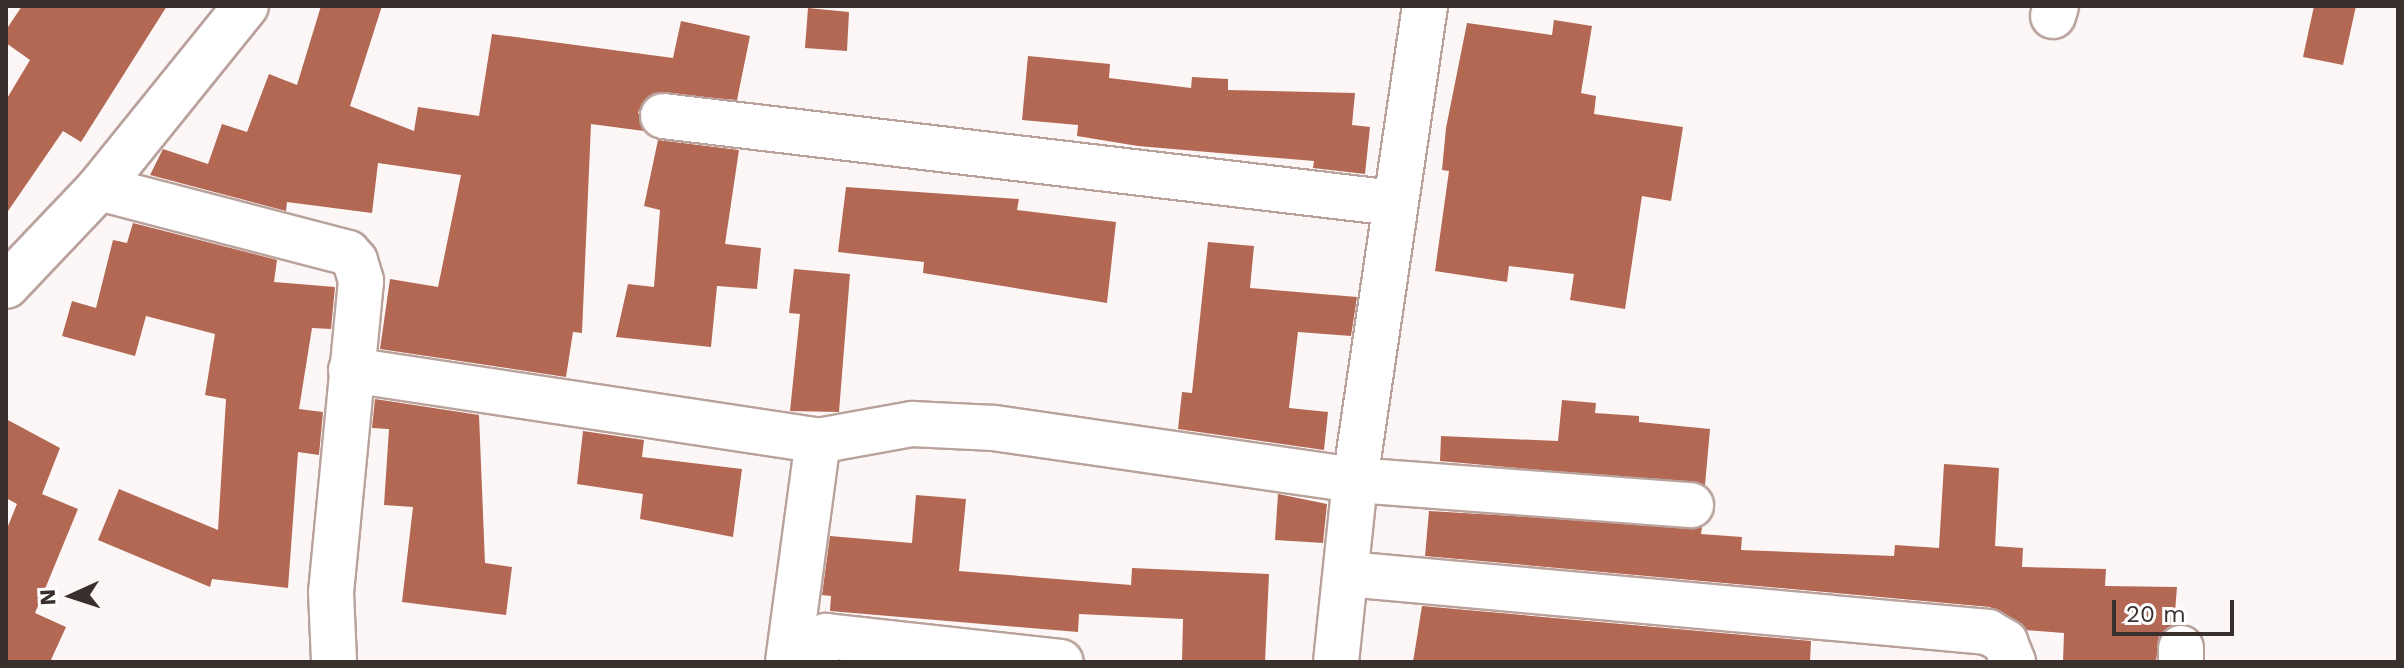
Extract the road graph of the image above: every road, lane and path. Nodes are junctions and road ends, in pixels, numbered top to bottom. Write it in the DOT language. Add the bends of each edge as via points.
graph roads {
  1 [pos="246,6"];
  2 [pos="1425,6"];
  3 [pos="663,116"];
  4 [pos="99,188"];
  5 [pos="1394,203"];
  6 [pos="6,286"];
  7 [pos="351,370"];
  8 [pos="818,441"];
  9 [pos="1355,480"];
  10 [pos="1691,505"];
  11 [pos="1347,574"];
  12 [pos="334,662"];
  13 [pos="788,662"];
  14 [pos="815,662"];
  15 [pos="1061,662"];
  16 [pos="1336,662"];
  17 [pos="2013,662"];
  1 -- 4 [label="street"];
  2 -- 5 [label="street"];
  3 -- 5 [label="street"];
  4 -- 6 [label="street"];
  4 -- 7 [label="street" via="348,253 361,281"];
  5 -- 9 [label="street"];
  7 -- 8 [label="street"];
  7 -- 12 [label="street" via="331,592"];
  8 -- 9 [label="street" via="912,424 994,428"];
  8 -- 13 [label="street"];
  9 -- 10 [label="street"];
  9 -- 11 [label="street"];
  11 -- 16 [label="street"];
  11 -- 17 [label="street" via="1988,632 2005,642"];
  14 -- 15 [label="street" via="819,639 826,636"];
}
